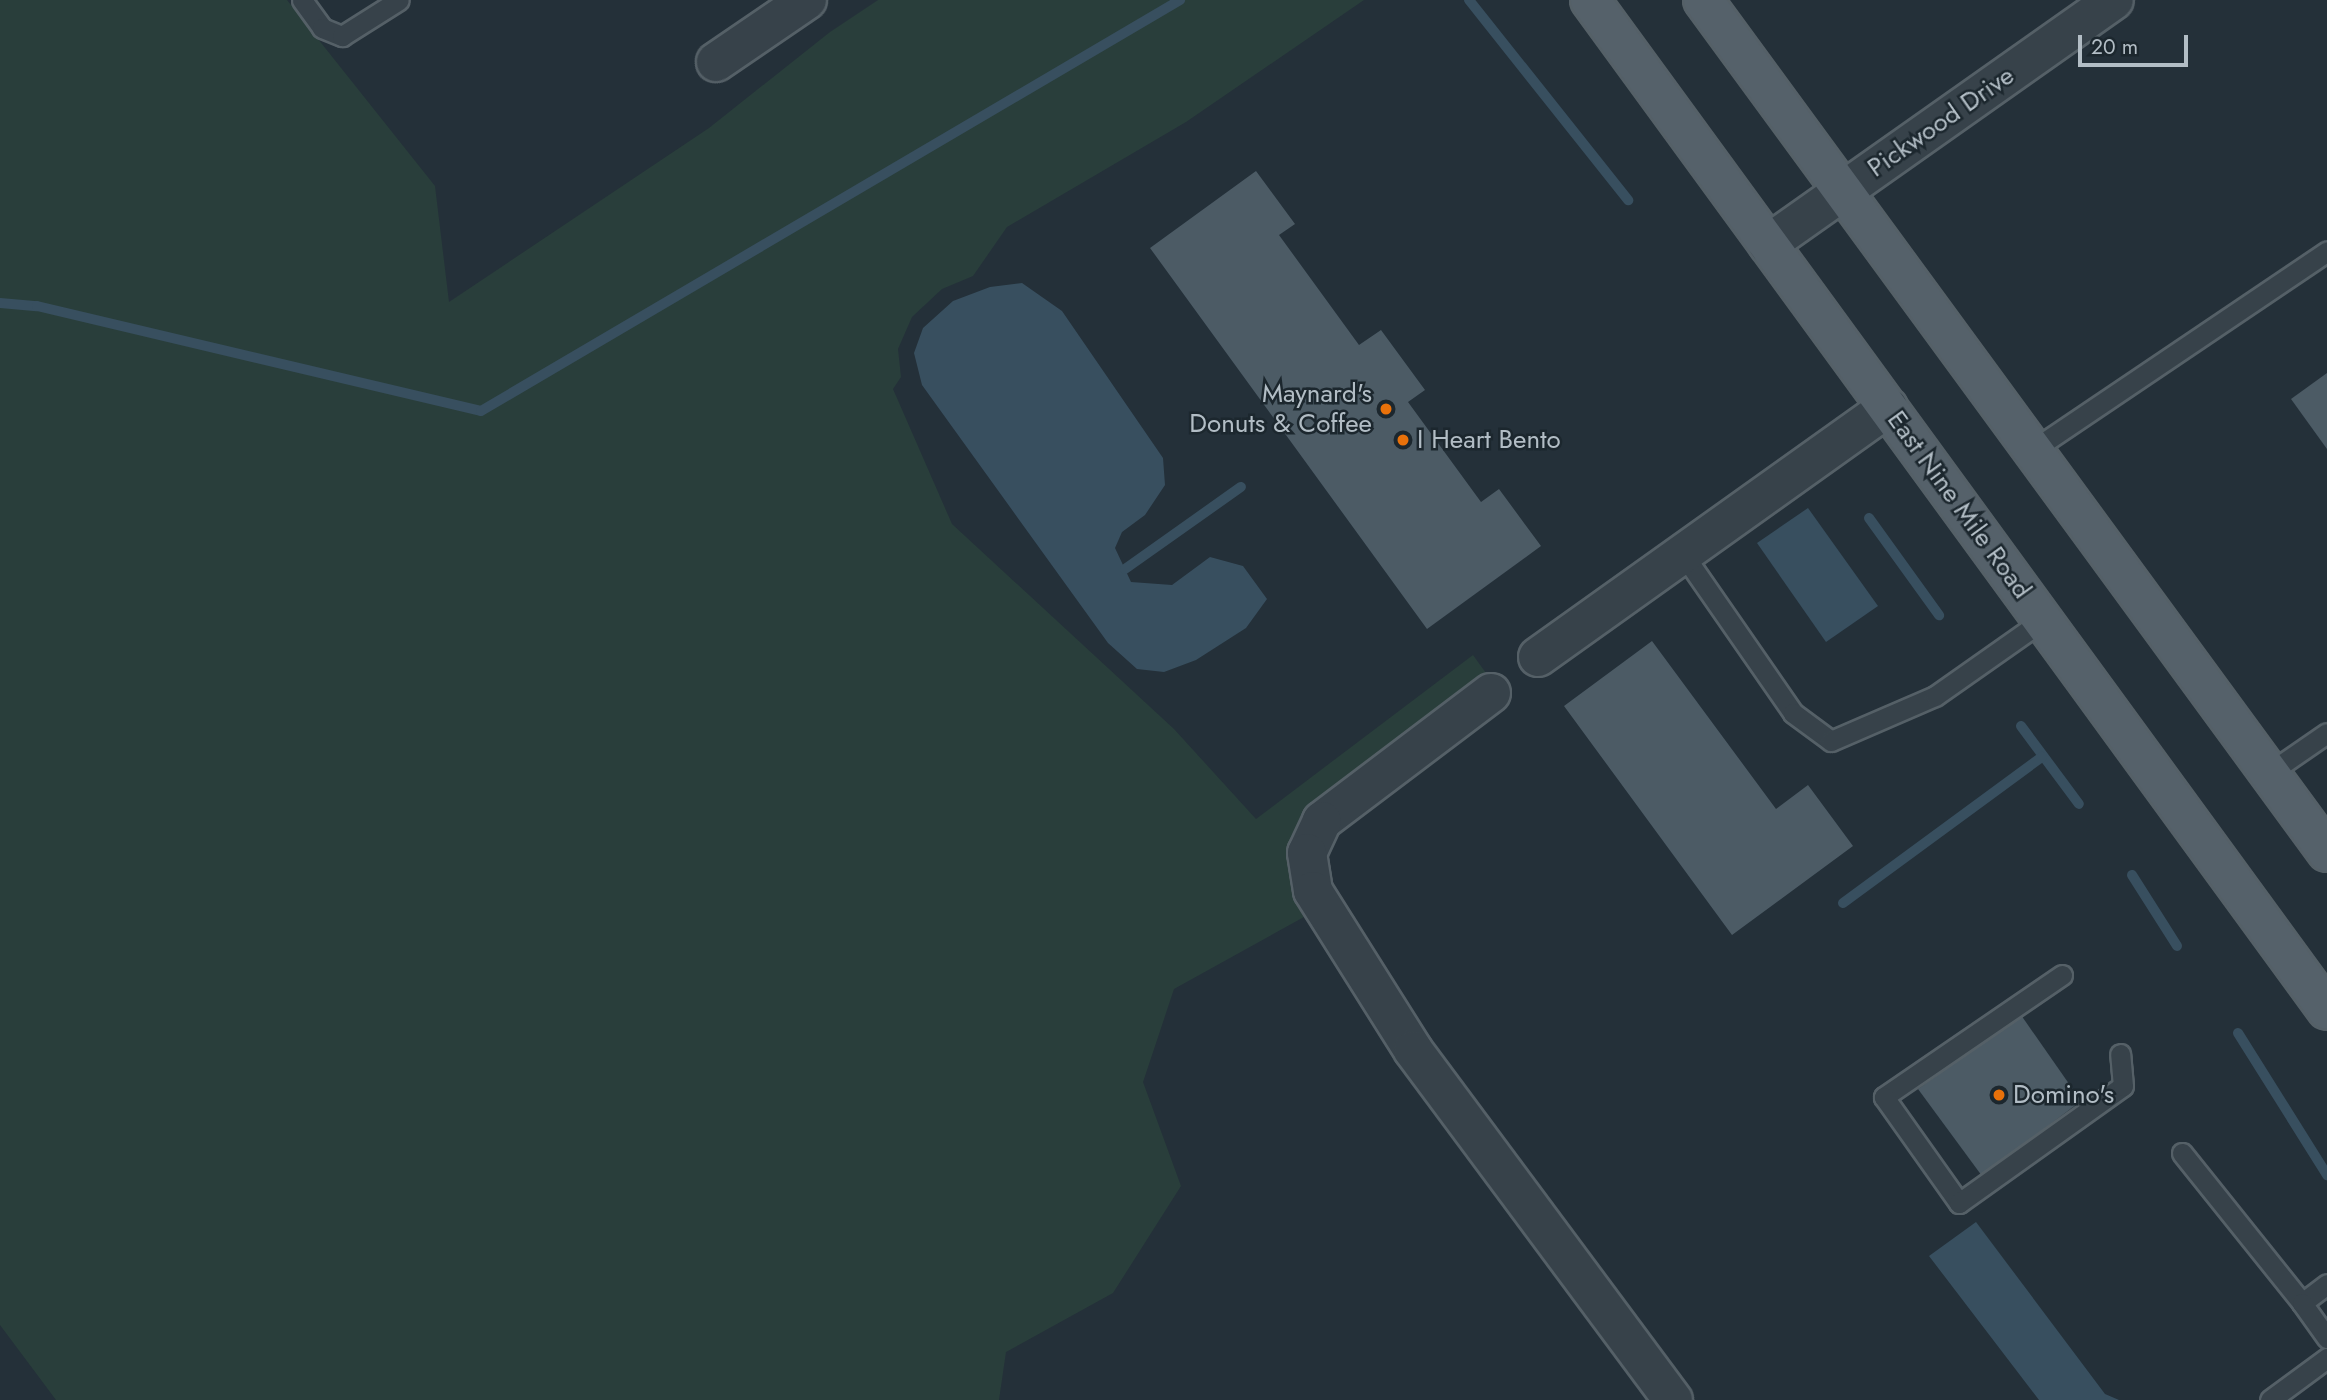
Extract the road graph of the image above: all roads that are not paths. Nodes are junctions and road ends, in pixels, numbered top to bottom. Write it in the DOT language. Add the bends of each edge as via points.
graph roads {
  1 [pos="302,0"];
  2 [pos="399,0"];
  3 [pos="807,0"];
  4 [pos="1590,0"];
  5 [pos="1703,0"];
  6 [pos="1725,0"];
  7 [pos="2114,0"];
  8 [pos="1744,57"];
  9 [pos="716,62"];
  10 [pos="1843,192"];
  11 [pos="1768,244"];
  12 [pos="2327,251"];
  13 [pos="1888,407"];
  14 [pos="2031,451"];
  15 [pos="1683,554"];
  16 [pos="2043,620"];
  17 [pos="1538,657"];
  18 [pos="1491,692"];
  19 [pos="2327,733"];
  20 [pos="2269,773"];
  21 [pos="2327,852"];
  22 [pos="2062,975"];
  23 [pos="2327,1010"];
  24 [pos="2120,1054"];
  25 [pos="2182,1153"];
  26 [pos="2327,1284"];
  27 [pos="2302,1303"];
  28 [pos="2327,1338"];
  29 [pos="2327,1358"];
  30 [pos="1673,1400"];
  31 [pos="2270,1400"];
  1 -- 2 [label="lane" via="322,28 342,36"];
  3 -- 9 [label="street"];
  4 -- 11 [label="main road, East Nine Mile Road"];
  5 -- 8 [label="main road"];
  6 -- 8 [label="main road"];
  7 -- 10 [label="street, Pickwood Drive"];
  8 -- 10 [label="main road"];
  10 -- 11 [label="street, Pickwood Drive"];
  10 -- 14 [label="main road"];
  11 -- 13 [label="main road, East Nine Mile Road"];
  12 -- 14 [label="lane"];
  13 -- 15 [label="street"];
  13 -- 16 [label="main road, East Nine Mile Road"];
  14 -- 20 [label="main road"];
  15 -- 16 [label="lane" via="1793,713 1830,741 1935,696"];
  15 -- 17 [label="street"];
  16 -- 23 [label="main road, East Nine Mile Road"];
  18 -- 30 [label="street" via="1322,821 1307,853 1313,891 1413,1050"];
  19 -- 20 [label="lane"];
  20 -- 21 [label="main road"];
  22 -- 24 [label="lane" via="1884,1097 1959,1203 2123,1086"];
  25 -- 27 [label="lane"];
  26 -- 27 [label="lane"];
  27 -- 28 [label="lane"];
  29 -- 31 [label="lane"];
}
